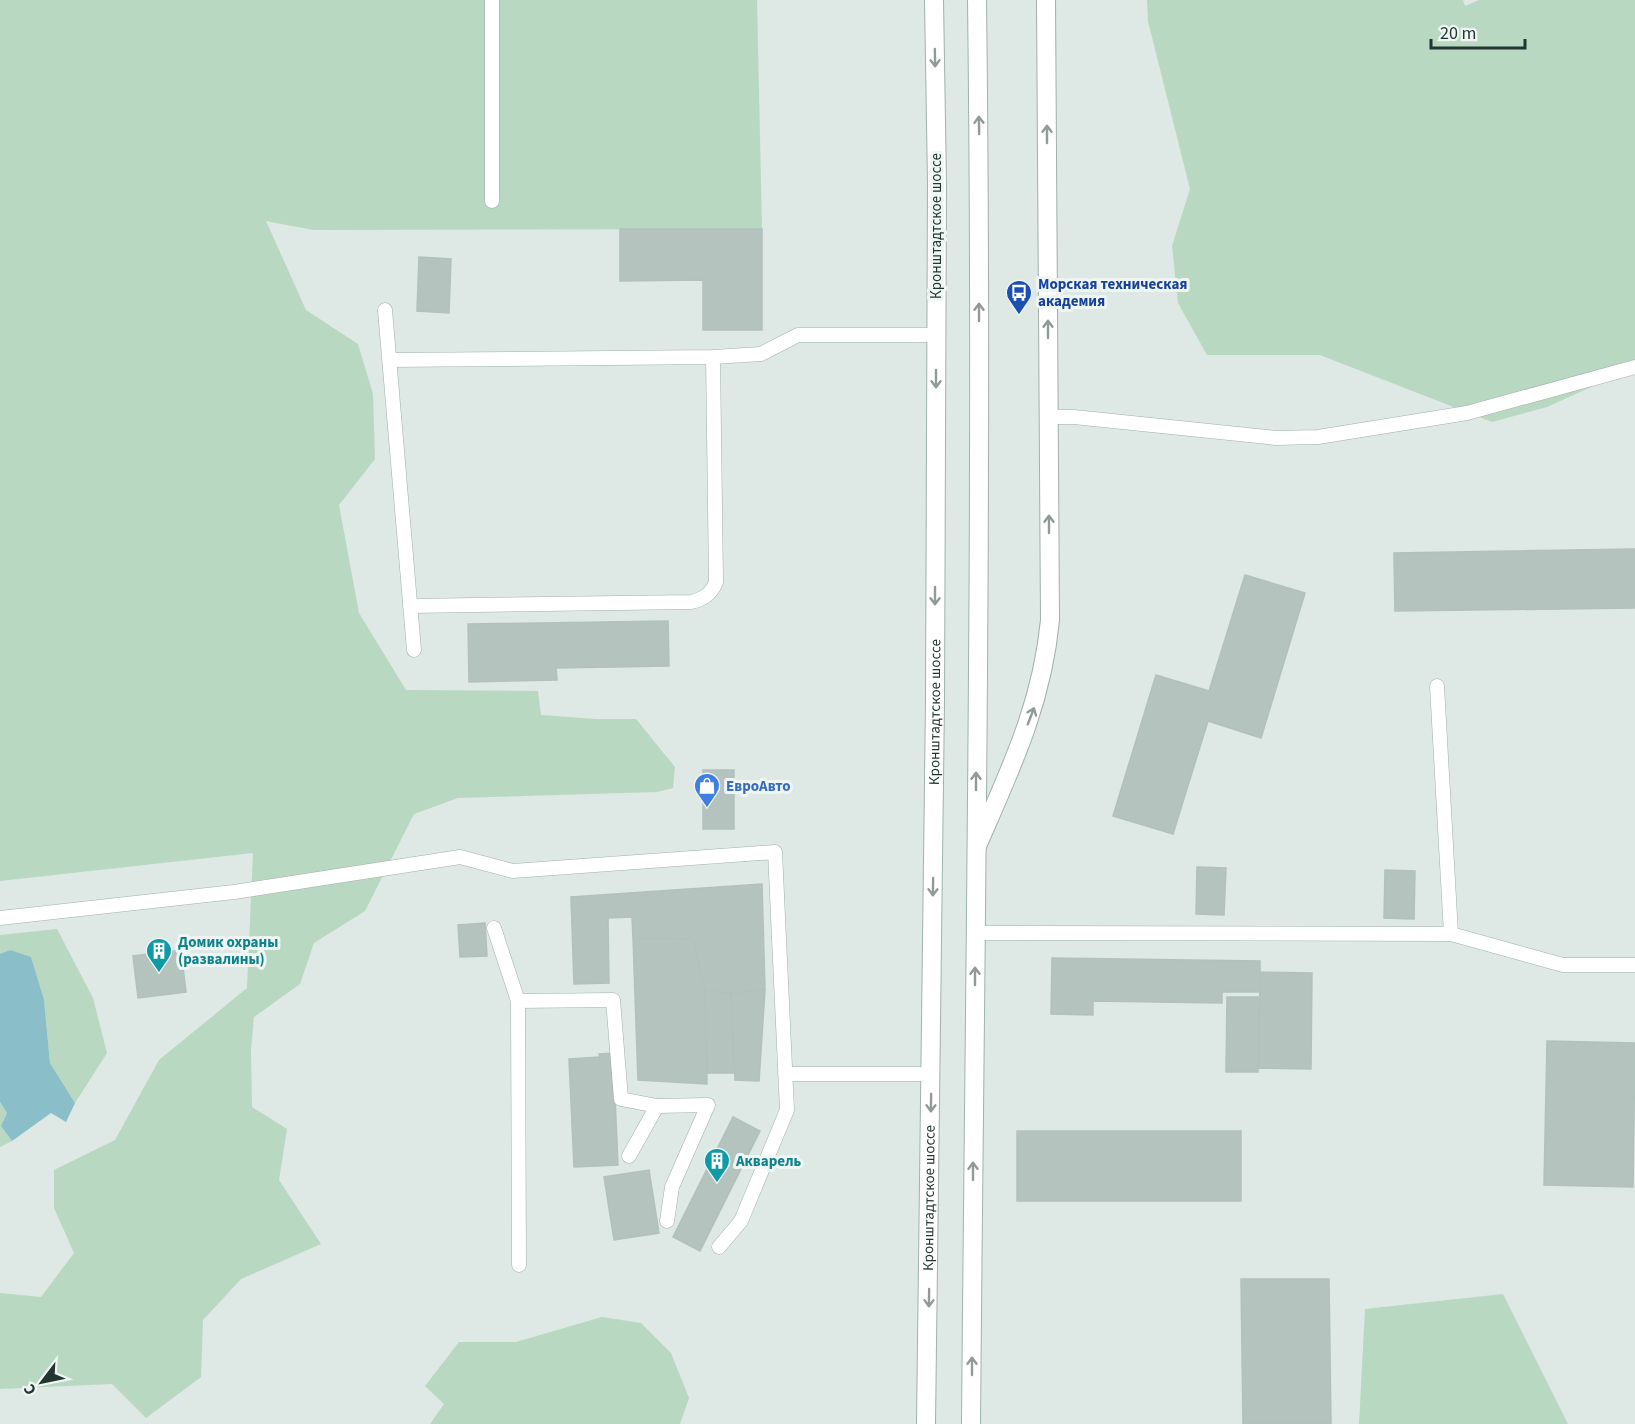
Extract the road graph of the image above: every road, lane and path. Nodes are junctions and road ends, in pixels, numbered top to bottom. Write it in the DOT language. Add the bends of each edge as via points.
graph roads {
  1 [pos="492,0"];
  2 [pos="934,0"];
  3 [pos="977,0"];
  4 [pos="1046,0"];
  5 [pos="492,201"];
  6 [pos="385,310"];
  7 [pos="936,335"];
  8 [pos="713,357"];
  9 [pos="389,360"];
  10 [pos="1635,367"];
  11 [pos="1048,417"];
  12 [pos="410,606"];
  13 [pos="414,650"];
  14 [pos="1437,686"];
  15 [pos="976,848"];
  16 [pos="1,915"];
  17 [pos="494,928"];
  18 [pos="975,933"];
  19 [pos="1451,933"];
  20 [pos="1635,965"];
  21 [pos="518,1001"];
  22 [pos="785,1074"];
  23 [pos="931,1074"];
  24 [pos="657,1106"];
  25 [pos="629,1156"];
  26 [pos="668,1221"];
  27 [pos="719,1247"];
  28 [pos="519,1265"];
  29 [pos="926,1424"];
  30 [pos="971,1424"];
  1 -- 5 [label="lane"];
  2 -- 7 [label="main road, Кронштадтское шоссе, one-way"];
  15 -- 3 [label="main road, one-way"];
  11 -- 4 [label="main road, one-way"];
  6 -- 9 [label="lane"];
  7 -- 8 [label="lane" via="798,335 761,354"];
  7 -- 23 [label="main road, Кронштадтское шоссе, one-way"];
  8 -- 9 [label="lane"];
  8 -- 12 [label="lane" via="716,582 703,599"];
  9 -- 12 [label="lane"];
  10 -- 11 [label="lane" via="1467,412 1318,437 1276,438"];
  15 -- 11 [label="main road, one-way" via="1034,710 1044,673 1050,620"];
  12 -- 13 [label="lane"];
  14 -- 19 [label="lane"];
  15 -- 18 [label="main road"];
  16 -- 22 [label="lane" via="234,892 460,857 513,871 775,852"];
  17 -- 21 [label="lane"];
  18 -- 19 [label="lane"];
  30 -- 18 [label="main road, one-way"];
  19 -- 20 [label="lane" via="1563,965"];
  21 -- 24 [label="lane" via="613,1000 621,1099"];
  21 -- 28 [label="lane"];
  22 -- 23 [label="lane"];
  22 -- 27 [label="lane" via="787,1110 741,1221"];
  23 -- 29 [label="main road, Кронштадтское шоссе, one-way"];
  24 -- 25 [label="lane"];
  24 -- 26 [label="lane" via="708,1106 672,1187"];
}
